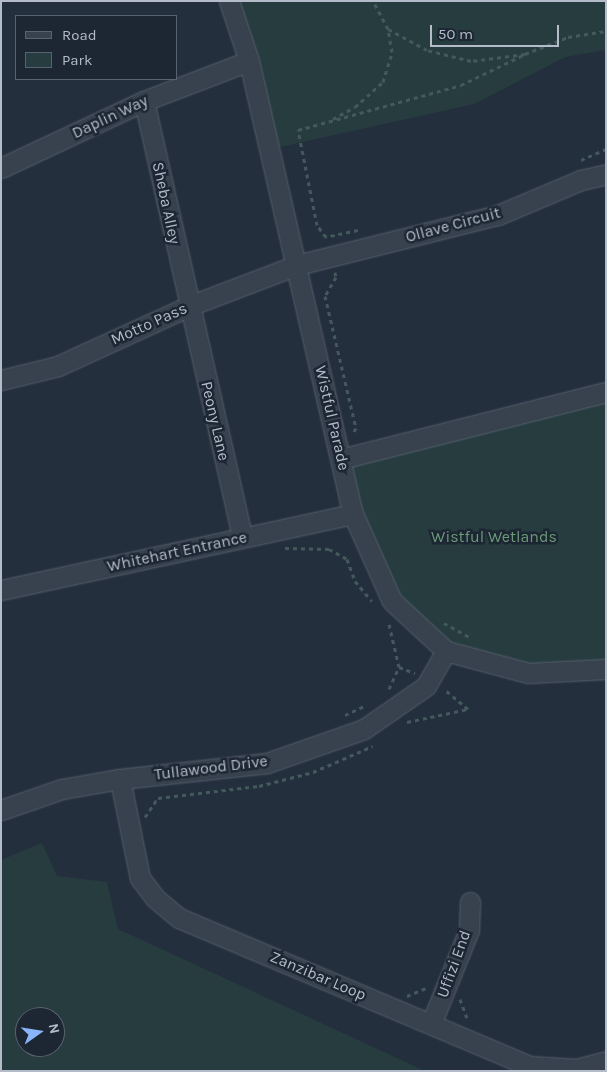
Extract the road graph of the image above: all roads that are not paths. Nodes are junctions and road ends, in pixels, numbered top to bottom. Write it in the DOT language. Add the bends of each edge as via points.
graph roads {
  1 [pos="229,1"];
  2 [pos="249,61"];
  3 [pos="144,100"];
  4 [pos="1,168"];
  5 [pos="606,174"];
  6 [pos="296,265"];
  7 [pos="189,306"];
  8 [pos="1,380"];
  9 [pos="606,392"];
  10 [pos="350,457"];
  11 [pos="353,514"];
  12 [pos="242,537"];
  13 [pos="1,590"];
  14 [pos="446,651"];
  15 [pos="606,669"];
  16 [pos="120,779"];
  17 [pos="1,810"];
  18 [pos="470,902"];
  19 [pos="431,1024"];
  20 [pos="606,1061"];
  1 -- 2 [label="street, Wistful Parade"];
  2 -- 3 [label="street, Daplin Way"];
  2 -- 6 [label="street, Wistful Parade"];
  3 -- 4 [label="street, Daplin Way"];
  3 -- 7 [label="street, Sheba Alley"];
  5 -- 6 [label="street, Ollave Circuit" via="581,180 498,215"];
  6 -- 7 [label="street, Motto Pass"];
  6 -- 10 [label="street, Wistful Parade"];
  7 -- 8 [label="street, Motto Pass" via="58,366"];
  7 -- 12 [label="street, Peony Lane"];
  9 -- 10 [label="street"];
  10 -- 11 [label="street, Wistful Parade"];
  11 -- 12 [label="street, Whitehart Entrance"];
  11 -- 14 [label="street, Wistful Parade" via="392,601"];
  12 -- 13 [label="street, Whitehart Entrance"];
  14 -- 15 [label="street, Wistful Parade" via="528,673"];
  14 -- 16 [label="street, Tullawood Drive" via="426,686 364,729 266,763"];
  16 -- 17 [label="street, Tullawood Drive" via="62,789"];
  16 -- 19 [label="street, Zanzibar Loop" via="140,878 155,898 179,918"];
  18 -- 19 [label="street, Uffizi End" via="469,930"];
  19 -- 20 [label="street, Zanzibar Loop" via="529,1066 577,1069"];
}
